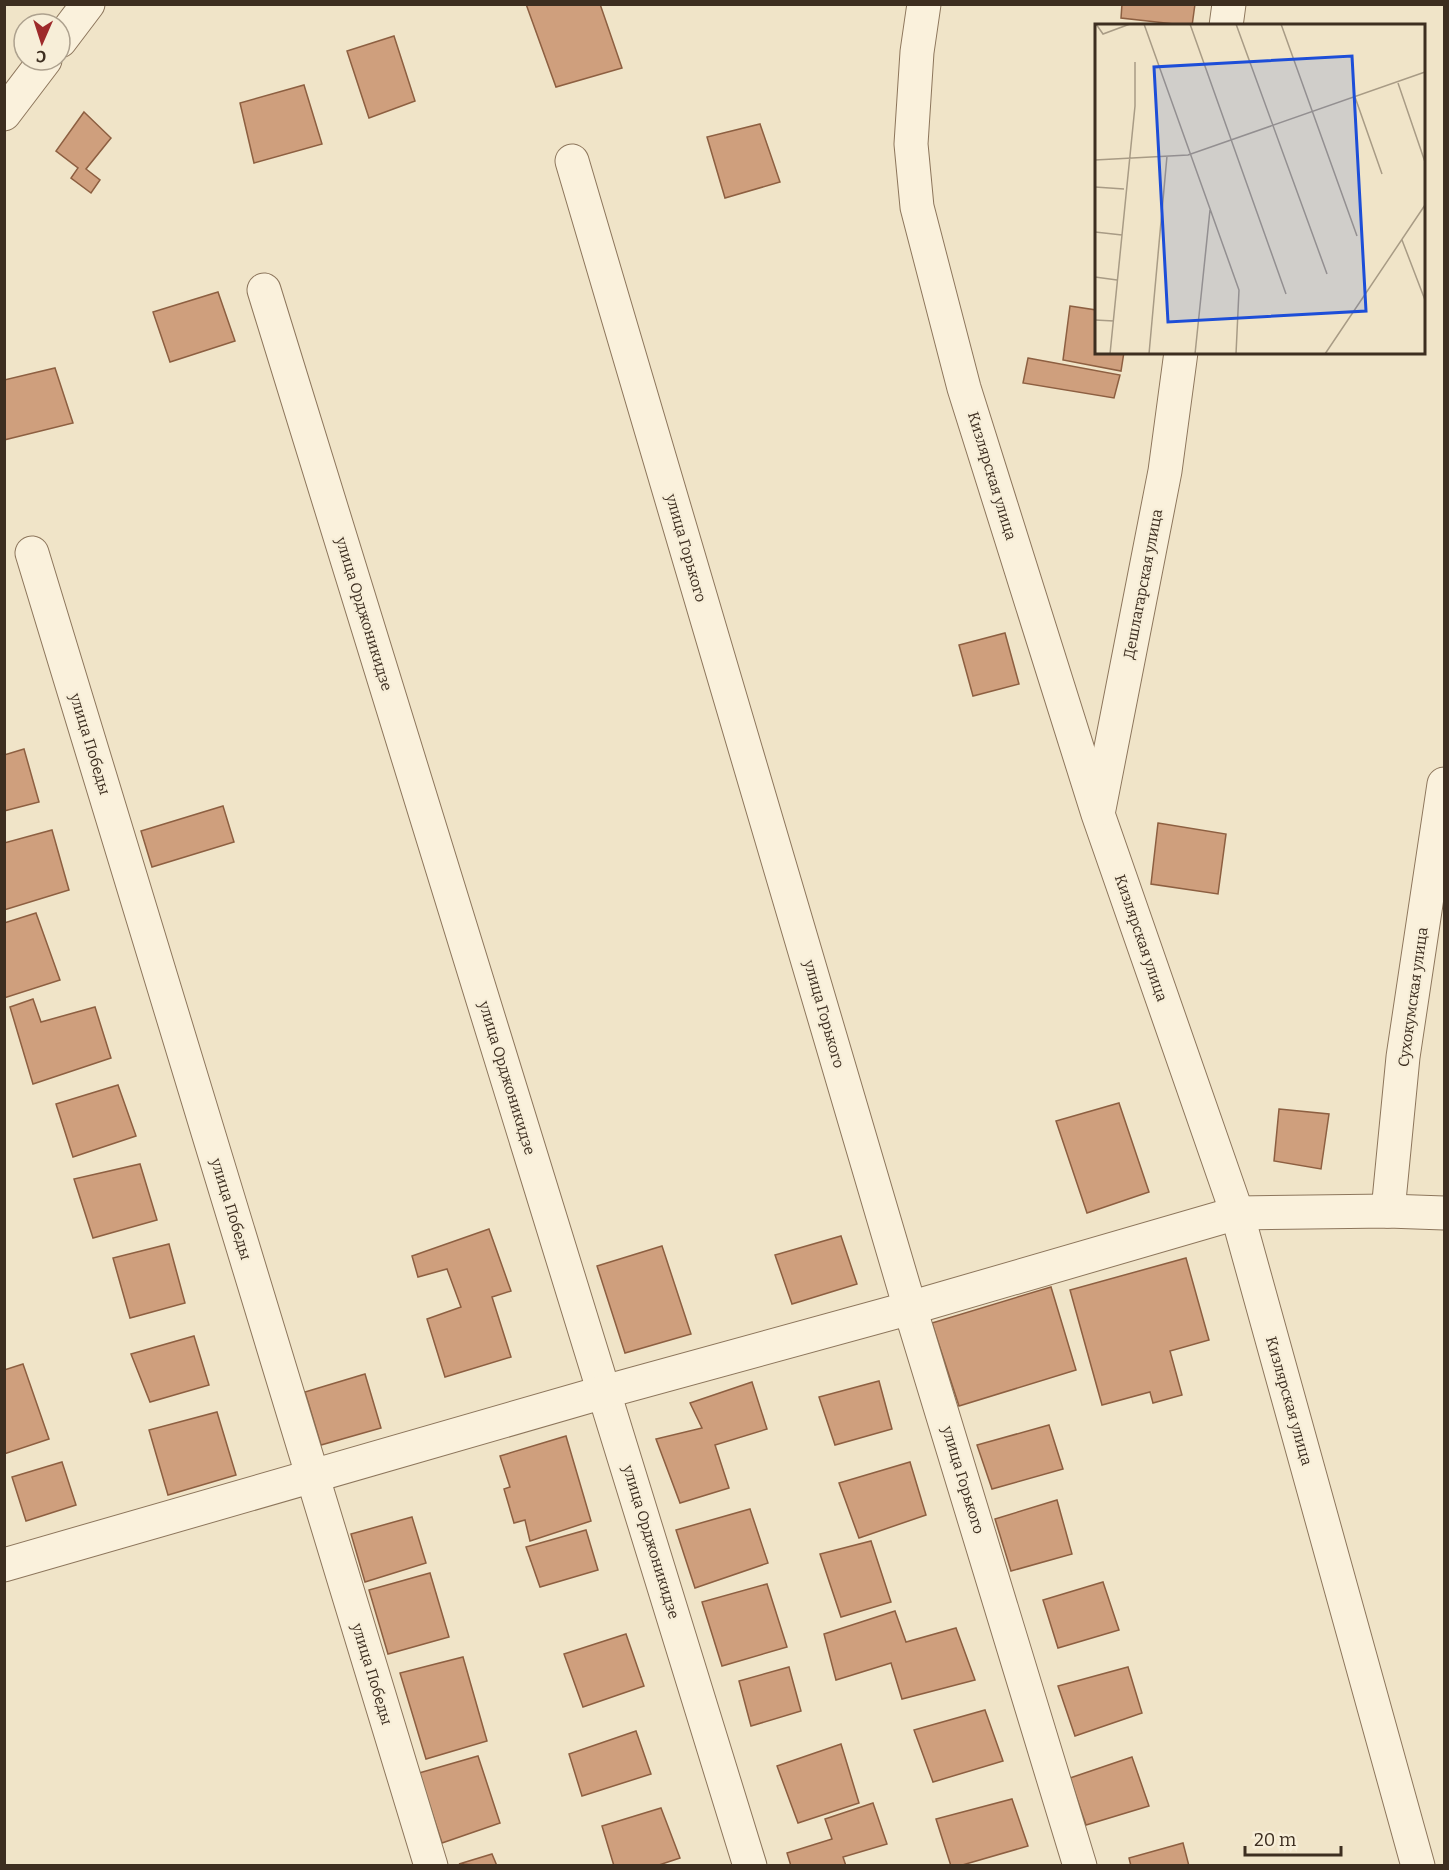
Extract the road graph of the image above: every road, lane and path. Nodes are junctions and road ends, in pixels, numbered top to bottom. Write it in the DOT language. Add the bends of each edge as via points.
graph roads {
  1 [pos="88,4"];
  2 [pos="924,4"];
  3 [pos="1229,4"];
  4 [pos="1226,24"];
  5 [pos="72,25"];
  6 [pos="36,72"];
  7 [pos="4,114"];
  8 [pos="572,161"];
  9 [pos="264,290"];
  10 [pos="1181,354"];
  11 [pos="32,553"];
  12 [pos="1444,784"];
  13 [pos="1098,814"];
  14 [pos="1388,1211"];
  15 [pos="1237,1213"];
  16 [pos="1444,1213"];
  17 [pos="910,1308"];
  18 [pos="604,1392"];
  19 [pos="312,1476"];
  20 [pos="4,1565"];
  21 [pos="431,1866"];
  22 [pos="750,1866"];
  23 [pos="1080,1866"];
  24 [pos="1418,1866"];
  1 -- 5 [label="street"];
  2 -- 13 [label="street, Кизлярская улица" via="911,144 917,207 964,388"];
  3 -- 4 [label="street"];
  6 -- 7 [label="street"];
  8 -- 17 [label="street, улица Горького"];
  9 -- 18 [label="street, улица Орджоникидзе"];
  10 -- 13 [label="street, Дешлагарская улица" via="1165,471"];
  11 -- 19 [label="street, улица Победы"];
  12 -- 14 [label="street, Сухокумская улица" via="1403,1057"];
  13 -- 15 [label="street, Кизлярская улица"];
  14 -- 15 [label="street"];
  14 -- 16 [label="street"];
  15 -- 17 [label="street"];
  15 -- 24 [label="street, Кизлярская улица"];
  17 -- 18 [label="street"];
  17 -- 23 [label="street, улица Горького"];
  18 -- 19 [label="street"];
  18 -- 22 [label="street, улица Орджоникидзе"];
  19 -- 20 [label="street"];
  19 -- 21 [label="street, улица Победы"];
}
